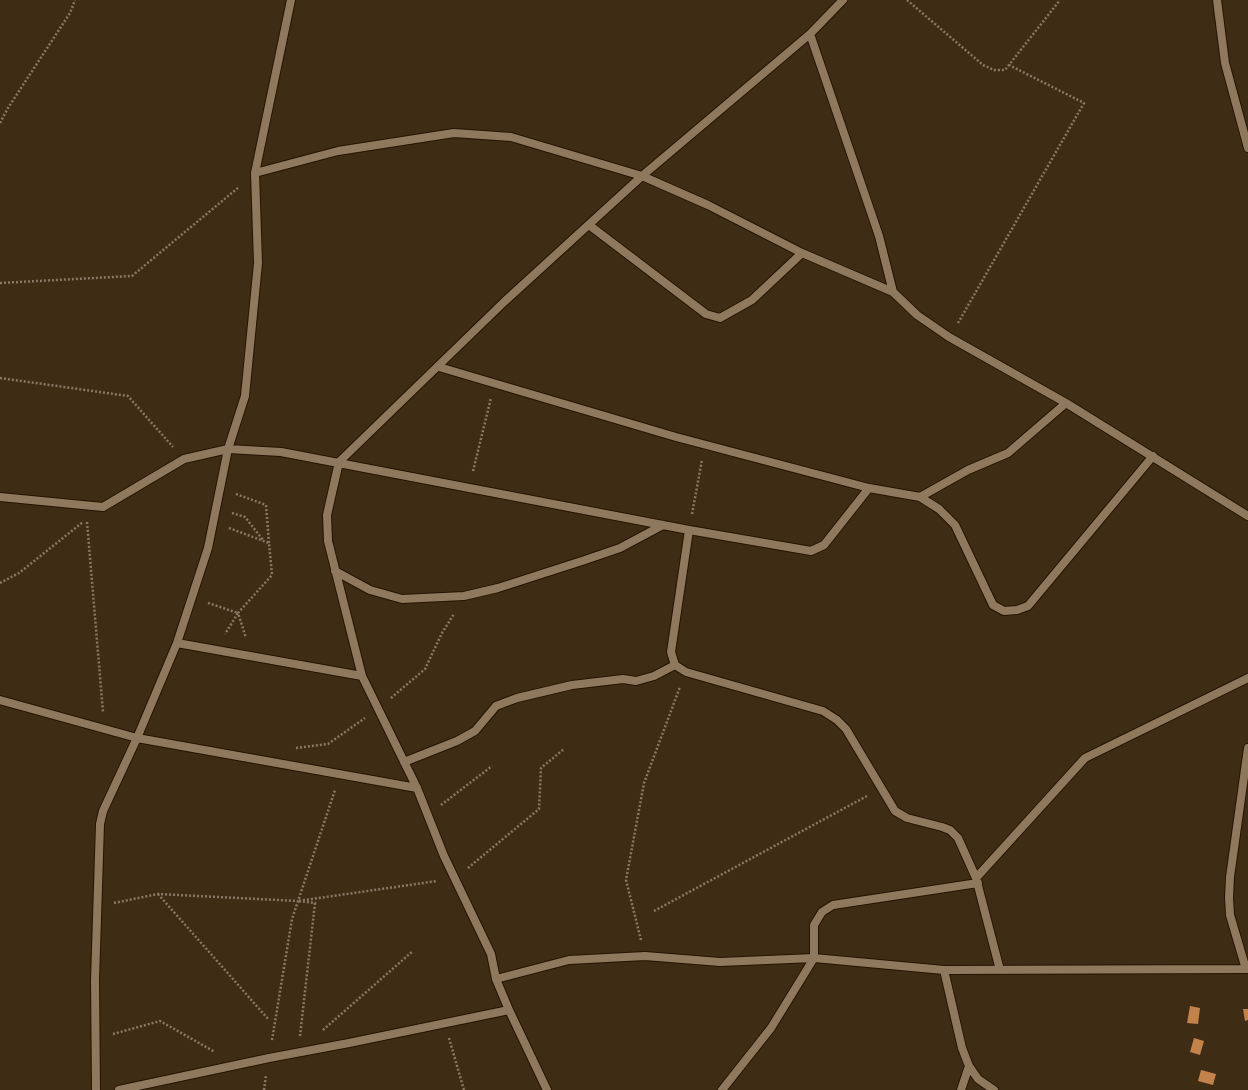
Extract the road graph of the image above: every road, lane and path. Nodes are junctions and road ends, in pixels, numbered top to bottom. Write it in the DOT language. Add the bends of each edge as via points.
graph roads {
  1 [pos="76,0"];
  2 [pos="291,0"];
  3 [pos="843,0"];
  4 [pos="907,0"];
  5 [pos="1060,0"];
  6 [pos="1217,0"];
  7 [pos="810,34"];
  8 [pos="1009,65"];
  9 [pos="0,123"];
  10 [pos="1248,148"];
  11 [pos="255,174"];
  12 [pos="642,176"];
  13 [pos="589,225"];
  14 [pos="802,253"];
  15 [pos="0,283"];
  16 [pos="893,292"];
  17 [pos="949,337"];
  18 [pos="439,366"];
  19 [pos="0,378"];
  20 [pos="495,383"];
  21 [pos="1066,403"];
  22 [pos="705,444"];
  23 [pos="228,448"];
  24 [pos="1153,456"];
  25 [pos="184,459"];
  26 [pos="339,462"];
  27 [pos="469,487"];
  28 [pos="869,488"];
  29 [pos="920,496"];
  30 [pos="0,497"];
  31 [pos="233,500"];
  32 [pos="229,512"];
  33 [pos="1248,516"];
  34 [pos="213,522"];
  35 [pos="663,525"];
  36 [pos="689,530"];
  37 [pos="264,541"];
  38 [pos="269,543"];
  39 [pos="335,571"];
  40 [pos="0,584"];
  41 [pos="192,598"];
  42 [pos="238,613"];
  43 [pos="178,642"];
  44 [pos="215,649"];
  45 [pos="252,656"];
  46 [pos="675,665"];
  47 [pos="686,672"];
  48 [pos="362,676"];
  49 [pos="1248,678"];
  50 [pos="0,700"];
  51 [pos="104,729"];
  52 [pos="137,738"];
  53 [pos="1248,748"];
  54 [pos="564,749"];
  55 [pos="404,762"];
  56 [pos="492,766"];
  57 [pos="340,776"];
  58 [pos="417,788"];
  59 [pos="869,795"];
  60 [pos="428,816"];
  61 [pos="455,879"];
  62 [pos="977,881"];
  63 [pos="158,894"];
  64 [pos="298,901"];
  65 [pos="98,907"];
  66 [pos="654,912"];
  67 [pos="413,951"];
  68 [pos="646,956"];
  69 [pos="814,958"];
  70 [pos="1247,969"];
  71 [pos="944,970"];
  72 [pos="1000,970"];
  73 [pos="496,978"];
  74 [pos="509,1010"];
  75 [pos="269,1020"];
  76 [pos="445,1024"];
  77 [pos="321,1032"];
  78 [pos="96,1038"];
  79 [pos="298,1052"];
  80 [pos="269,1058"];
  81 [pos="236,1065"];
  82 [pos="969,1066"];
  83 [pos="96,1090"];
  84 [pos="119,1090"];
  85 [pos="264,1090"];
  86 [pos="464,1090"];
  87 [pos="547,1090"];
  88 [pos="722,1090"];
  89 [pos="961,1090"];
  90 [pos="994,1090"];
  1 -- 9 [label="path"];
  2 -- 11 [label="street"];
  3 -- 7 [label="street"];
  4 -- 8 [label="path" via="984,66 994,70 1005,70"];
  5 -- 8 [label="path"];
  6 -- 10 [label="street" via="1225,63"];
  7 -- 12 [label="street"];
  7 -- 16 [label="street" via="879,236"];
  8 -- 17 [label="path" via="1084,103"];
  11 -- 12 [label="street" via="338,151 454,133 511,137"];
  11 -- 15 [label="path" via="132,276"];
  11 -- 23 [label="street" via="258,263 246,388"];
  12 -- 13 [label="street"];
  12 -- 14 [label="street" via="708,205"];
  13 -- 14 [label="street" via="706,314 720,318 752,300"];
  13 -- 18 [label="street" via="504,302"];
  14 -- 16 [label="street"];
  16 -- 17 [label="street" via="917,315"];
  17 -- 21 [label="street"];
  18 -- 20 [label="street"];
  18 -- 26 [label="street"];
  19 -- 25 [label="path" via="128,396"];
  20 -- 22 [label="street"];
  20 -- 27 [label="path"];
  21 -- 24 [label="street"];
  21 -- 29 [label="street" via="1008,454 968,470"];
  22 -- 28 [label="street"];
  22 -- 36 [label="path"];
  23 -- 25 [label="street"];
  23 -- 26 [label="street" via="281,452"];
  23 -- 34 [label="street"];
  24 -- 29 [label="street" via="1028,606 1017,610 1004,611 994,605 955,525"];
  24 -- 33 [label="street"];
  25 -- 30 [label="street" via="103,507"];
  26 -- 27 [label="street"];
  26 -- 39 [label="street" via="327,515 328,541"];
  27 -- 35 [label="street"];
  28 -- 29 [label="street"];
  28 -- 36 [label="street" via="824,546 811,551"];
  31 -- 38 [label="path" via="235,494 266,505"];
  32 -- 37 [label="path" via="245,517"];
  34 -- 37 [label="path"];
  34 -- 41 [label="street" via="208,548"];
  35 -- 36 [label="street"];
  35 -- 39 [label="street" via="620,548 592,558 498,588 464,596 402,599 370,590"];
  36 -- 46 [label="street" via="671,652"];
  37 -- 38 [label="path"];
  38 -- 42 [label="path" via="272,575"];
  39 -- 48 [label="street"];
  40 -- 51 [label="path" via="19,573 86,520"];
  41 -- 42 [label="path"];
  41 -- 43 [label="street"];
  42 -- 44 [label="path"];
  42 -- 45 [label="path"];
  43 -- 44 [label="street"];
  43 -- 52 [label="street"];
  44 -- 45 [label="street"];
  45 -- 48 [label="street"];
  46 -- 47 [label="street"];
  46 -- 55 [label="street" via="654,676 636,681 623,679 572,685 517,698 496,706 469,735"];
  47 -- 62 [label="street" via="823,711 837,720 846,730 895,810 907,818 950,830 958,838"];
  47 -- 68 [label="path" via="644,783 626,880"];
  48 -- 55 [label="street"];
  49 -- 62 [label="street" via="1085,758"];
  50 -- 51 [label="street"];
  51 -- 52 [label="street"];
  52 -- 57 [label="street"];
  52 -- 65 [label="street" via="103,811 100,824"];
  53 -- 70 [label="street" via="1229,898 1230,915"];
  54 -- 61 [label="path" via="541,768 539,809"];
  55 -- 58 [label="street"];
  56 -- 60 [label="path"];
  57 -- 58 [label="street"];
  57 -- 64 [label="path"];
  58 -- 60 [label="street"];
  59 -- 66 [label="path"];
  60 -- 61 [label="street"];
  61 -- 64 [label="path"];
  61 -- 73 [label="street" via="491,954"];
  62 -- 69 [label="street" via="833,905 822,912 814,925"];
  62 -- 72 [label="street"];
  63 -- 64 [label="path"];
  63 -- 65 [label="path"];
  63 -- 75 [label="path"];
  64 -- 79 [label="path" via="315,903"];
  64 -- 80 [label="path" via="292,919"];
  65 -- 78 [label="street"];
  67 -- 77 [label="path"];
  68 -- 69 [label="street" via="720,962"];
  68 -- 73 [label="street" via="569,960"];
  69 -- 71 [label="street"];
  69 -- 88 [label="street" via="771,1028"];
  70 -- 72 [label="street"];
  71 -- 72 [label="street"];
  71 -- 82 [label="street" via="962,1048"];
  73 -- 74 [label="street"];
  74 -- 76 [label="street"];
  74 -- 87 [label="street"];
  76 -- 79 [label="street"];
  76 -- 86 [label="path"];
  78 -- 81 [label="path" via="160,1020"];
  78 -- 83 [label="street"];
  79 -- 80 [label="street"];
  80 -- 81 [label="street"];
  80 -- 85 [label="path"];
  81 -- 84 [label="street"];
  82 -- 89 [label="street"];
  82 -- 90 [label="street" via="978,1079"];
}
